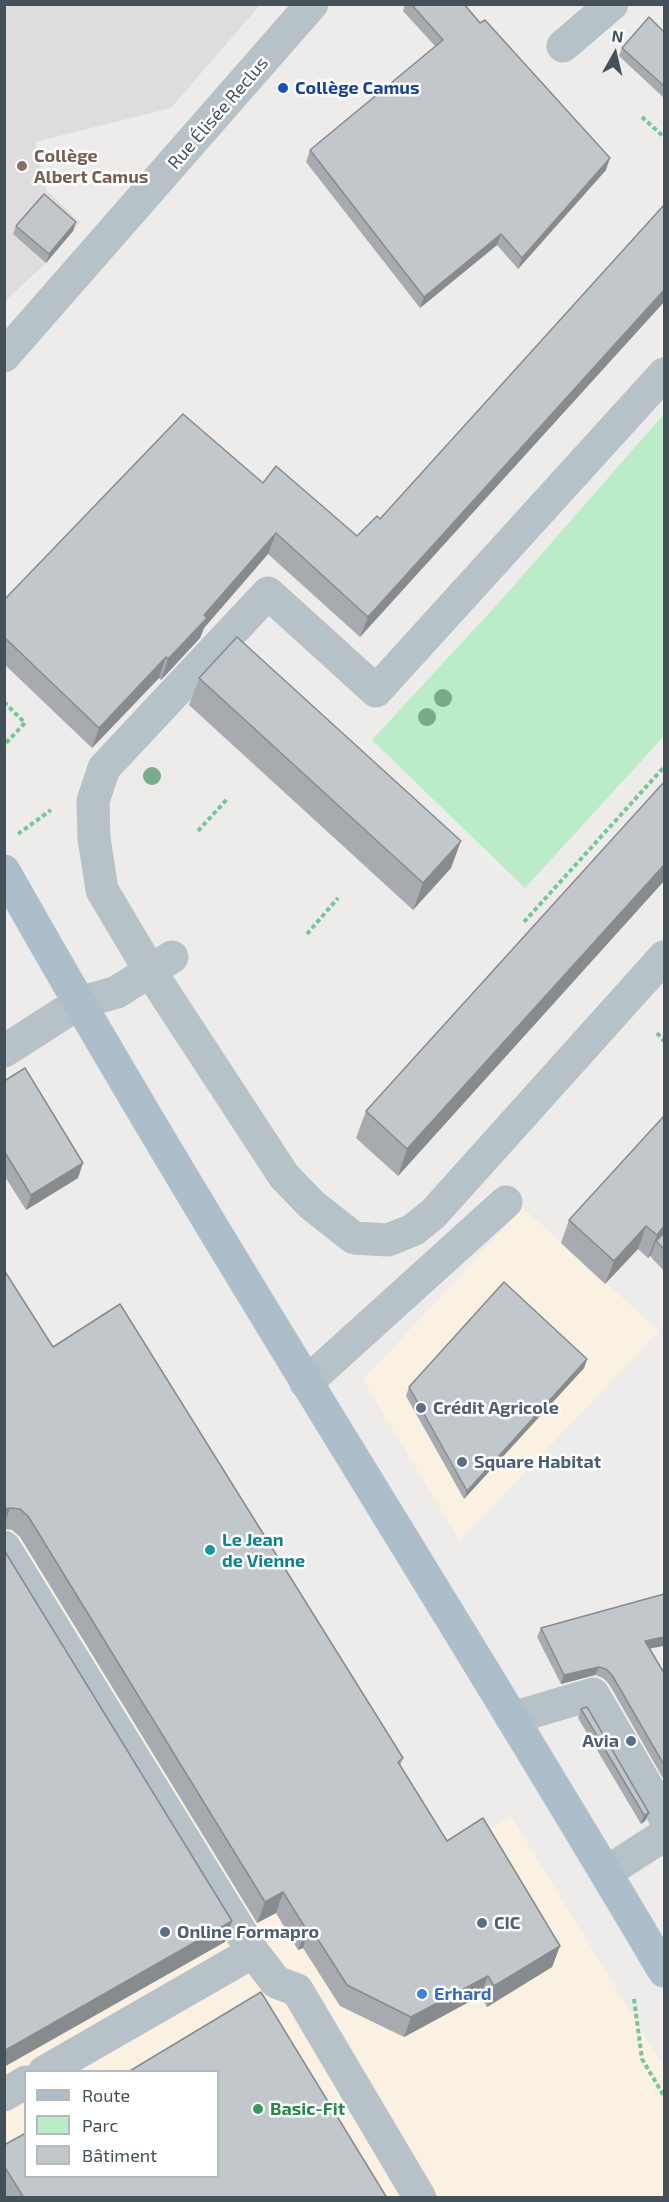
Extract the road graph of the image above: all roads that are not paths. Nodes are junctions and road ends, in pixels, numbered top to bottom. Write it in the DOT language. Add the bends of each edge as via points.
graph roads {
  1 [pos="312,4"];
  2 [pos="612,4"];
  3 [pos="563,46"];
  4 [pos="4,356"];
  5 [pos="664,374"];
  6 [pos="4,871"];
  7 [pos="664,957"];
  8 [pos="160,964"];
  9 [pos="79,1003"];
  10 [pos="4,1051"];
  11 [pos="506,1202"];
  12 [pos="306,1383"];
  13 [pos="4,1547"];
  14 [pos="512,1718"];
  15 [pos="664,1816"];
  16 [pos="664,1835"];
  17 [pos="607,1872"];
  18 [pos="253,1952"];
  19 [pos="664,1969"];
  20 [pos="47,2070"];
  21 [pos="24,2083"];
  22 [pos="4,2094"];
  23 [pos="420,2198"];
  1 -- 4 [label="street, Rue Élisée Reclus"];
  2 -- 3 [label="street"];
  5 -- 8 [label="street" via="376,691 268,593 104,768 93,801 102,890"];
  6 -- 9 [label="main road"];
  7 -- 8 [label="street" via="433,1214 413,1230 388,1240 354,1238 312,1205 284,1176"];
  8 -- 9 [label="street" via="117,992"];
  9 -- 10 [label="street"];
  9 -- 12 [label="main road"];
  11 -- 12 [label="street"];
  12 -- 14 [label="main road"];
  13 -- 18 [label="street"];
  14 -- 15 [label="street" via="593,1694"];
  14 -- 17 [label="main road"];
  16 -- 17 [label="street"];
  17 -- 19 [label="main road"];
  18 -- 20 [label="street"];
  18 -- 23 [label="street" via="276,1982 297,1990"];
  21 -- 22 [label="street"];
}
